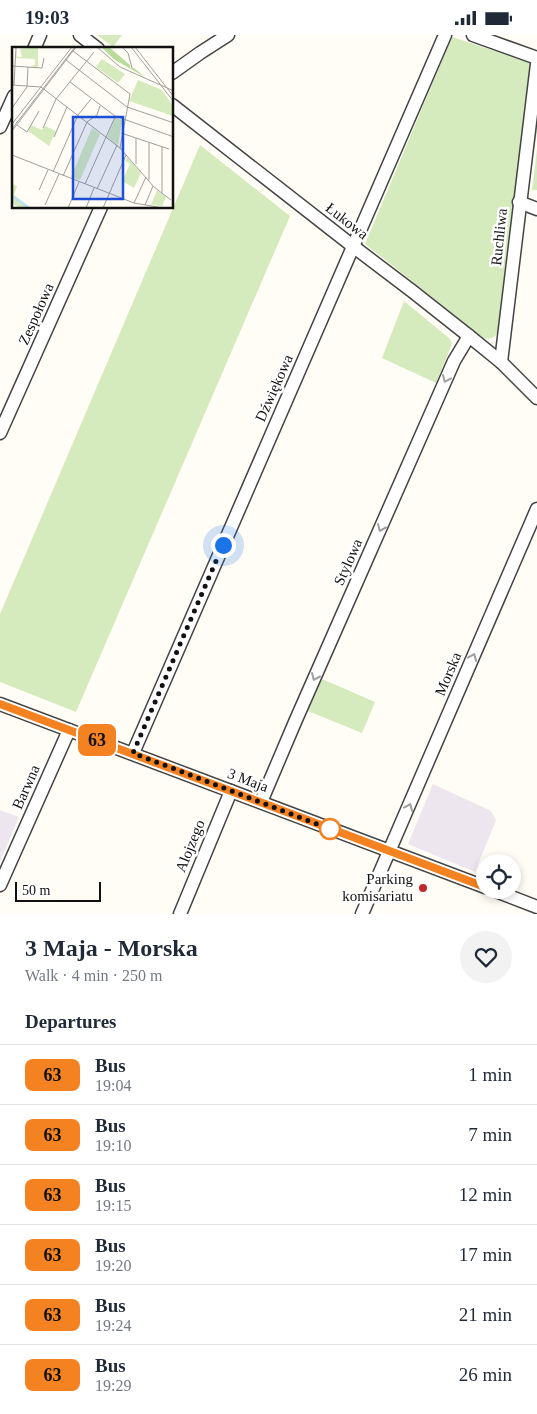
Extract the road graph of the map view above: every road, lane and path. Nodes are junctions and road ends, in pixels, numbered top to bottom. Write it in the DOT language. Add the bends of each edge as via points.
graph roads {
  1 [pos="40,35"];
  2 [pos="80,35"];
  3 [pos="228,35"];
  4 [pos="445,35"];
  5 [pos="474,35"];
  6 [pos="35,47"];
  7 [pos="95,47"];
  8 [pos="537,58"];
  9 [pos="537,65"];
  10 [pos="174,72"];
  11 [pos="12,100"];
  12 [pos="174,107"];
  13 [pos="0,127"];
  14 [pos="520,202"];
  15 [pos="100,209"];
  16 [pos="537,209"];
  17 [pos="354,247"];
  18 [pos="469,336"];
  19 [pos="500,362"];
  20 [pos="537,398"];
  21 [pos="0,433"];
  22 [pos="537,509"];
  23 [pos="0,704"];
  24 [pos="69,730"];
  25 [pos="133,753"];
  26 [pos="231,791"];
  27 [pos="261,802"];
  28 [pos="390,851"];
  29 [pos="476,884"];
  30 [pos="0,885"];
  31 [pos="516,899"];
  32 [pos="537,907"];
  33 [pos="180,914"];
  34 [pos="362,914"];
  1 -- 6 [label="street"];
  2 -- 7 [label="street"];
  3 -- 10 [label="street"];
  4 -- 17 [label="street, Dźwiękowa"];
  5 -- 8 [label="street"];
  9 -- 14 [label="street, Ruchliwa"];
  11 -- 13 [label="street"];
  12 -- 17 [label="street, Łukowa"];
  14 -- 16 [label="street"];
  14 -- 19 [label="street, Ruchliwa"];
  15 -- 21 [label="street, Zespołowa"];
  17 -- 18 [label="street, Łukowa"];
  17 -- 25 [label="street, Dźwiękowa"];
  18 -- 19 [label="street, Łukowa"];
  18 -- 27 [label="street, Stylowa, one-way" via="454,361"];
  19 -- 20 [label="street"];
  28 -- 22 [label="street, Morska, one-way"];
  23 -- 24 [label="street, 3 Maja"];
  24 -- 25 [label="street, 3 Maja"];
  24 -- 30 [label="street, Barwna"];
  25 -- 26 [label="street, 3 Maja"];
  26 -- 27 [label="street, 3 Maja"];
  26 -- 33 [label="street, Alojzego"];
  27 -- 28 [label="street, 3 Maja"];
  28 -- 29 [label="street, 3 Maja"];
  28 -- 34 [label="street, Morska"];
  31 -- 32 [label="street"];
}
